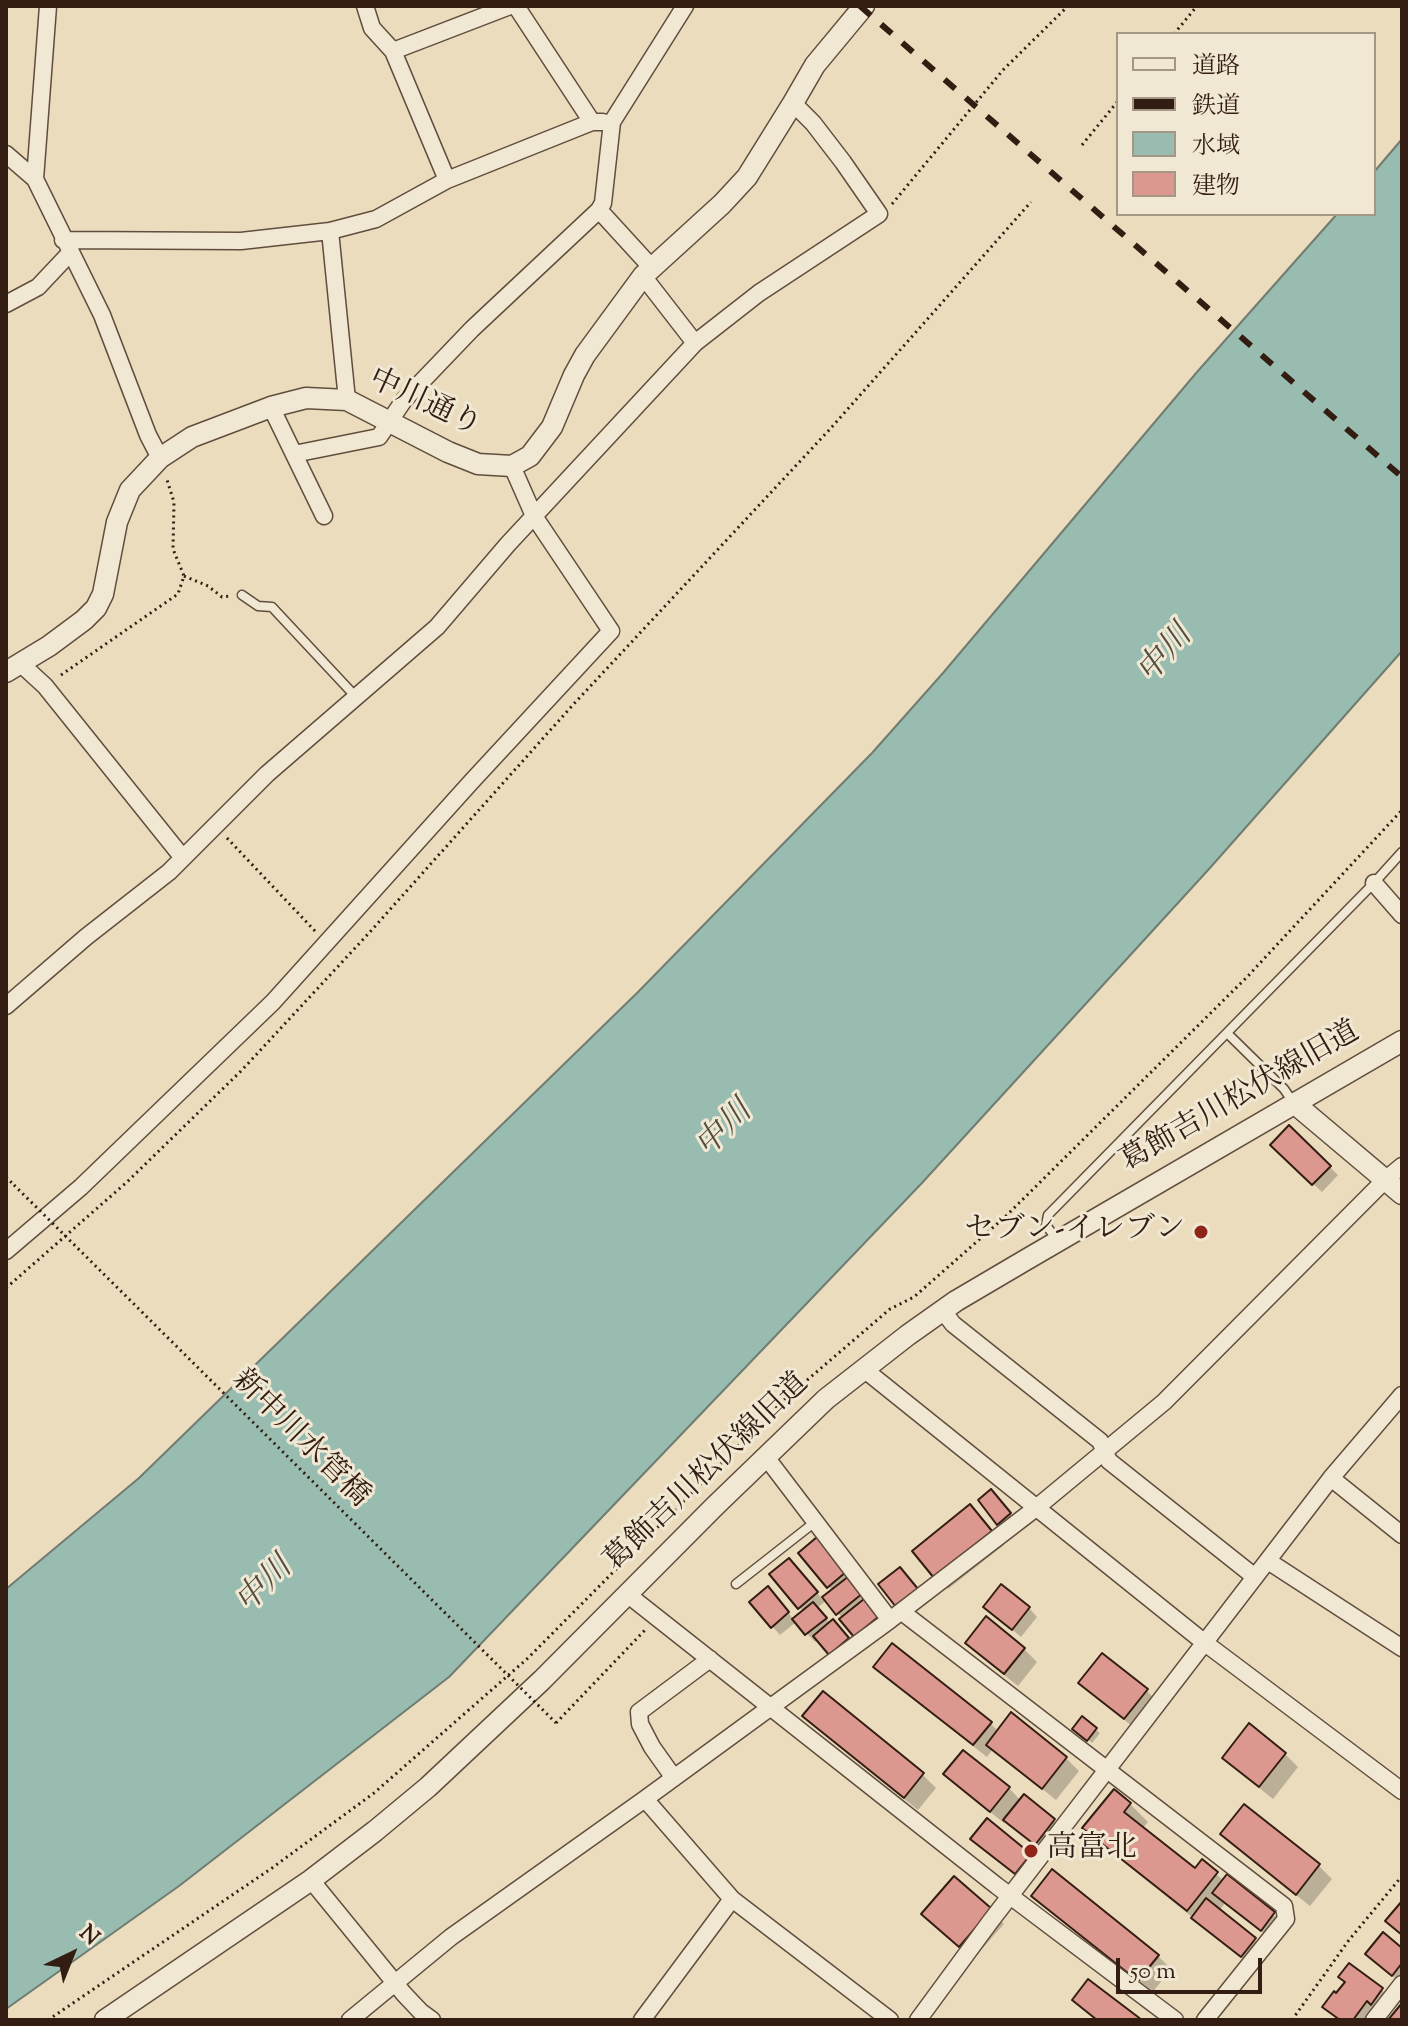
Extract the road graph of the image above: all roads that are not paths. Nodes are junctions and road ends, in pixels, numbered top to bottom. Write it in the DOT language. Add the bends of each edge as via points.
graph roads {
  1 [pos="48,6"];
  2 [pos="365,6"];
  3 [pos="510,6"];
  4 [pos="516,6"];
  5 [pos="685,6"];
  6 [pos="864,6"];
  7 [pos="393,51"];
  8 [pos="793,103"];
  9 [pos="592,122"];
  10 [pos="612,122"];
  11 [pos="6,154"];
  12 [pos="35,179"];
  13 [pos="447,180"];
  14 [pos="599,210"];
  15 [pos="330,231"];
  16 [pos="66,246"];
  17 [pos="648,272"];
  18 [pos="6,304"];
  19 [pos="695,343"];
  20 [pos="347,400"];
  21 [pos="271,407"];
  22 [pos="391,421"];
  23 [pos="294,454"];
  24 [pos="160,458"];
  25 [pos="512,466"];
  26 [pos="324,516"];
  27 [pos="534,516"];
  28 [pos="242,595"];
  29 [pos="14,668"];
  30 [pos="356,697"];
  31 [pos="1402,852"];
  32 [pos="183,858"];
  33 [pos="1374,883"];
  34 [pos="1402,915"];
  35 [pos="6,1006"];
  36 [pos="1227,1033"];
  37 [pos="1402,1041"];
  38 [pos="1294,1103"];
  39 [pos="1402,1166"];
  40 [pos="1385,1180"];
  41 [pos="1402,1194"];
  42 [pos="1057,1241"];
  43 [pos="6,1251"];
  44 [pos="943,1311"];
  45 [pos="865,1370"];
  46 [pos="1402,1395"];
  47 [pos="1105,1451"];
  48 [pos="766,1457"];
  49 [pos="1331,1478"];
  50 [pos="1036,1508"];
  51 [pos="815,1522"];
  52 [pos="1402,1535"];
  53 [pos="1268,1561"];
  54 [pos="1255,1577"];
  55 [pos="736,1584"];
  56 [pos="627,1594"];
  57 [pos="896,1616"];
  58 [pos="1205,1643"];
  59 [pos="1402,1648"];
  60 [pos="710,1659"];
  61 [pos="770,1708"];
  62 [pos="1108,1769"];
  63 [pos="674,1778"];
  64 [pos="1402,1791"];
  65 [pos="645,1799"];
  66 [pos="311,1880"];
  67 [pos="1010,1896"];
  68 [pos="732,1899"];
  69 [pos="395,1983"];
  70 [pos="1402,1984"];
  71 [pos="108,2019"];
  72 [pos="350,2020"];
  73 [pos="432,2020"];
  74 [pos="642,2020"];
  75 [pos="890,2020"];
  76 [pos="918,2020"];
  77 [pos="1175,2020"];
  78 [pos="1205,2020"];
  79 [pos="1374,2020"];
  1 -- 12 [label="street"];
  2 -- 7 [label="street" via="372,28"];
  3 -- 7 [label="street"];
  4 -- 9 [label="street"];
  5 -- 10 [label="street"];
  6 -- 8 [label="street" via="815,65"];
  7 -- 13 [label="street"];
  8 -- 17 [label="street" via="747,177"];
  8 -- 19 [label="street" via="879,214 759,293"];
  9 -- 10 [label="street"];
  9 -- 13 [label="street"];
  10 -- 14 [label="street"];
  11 -- 12 [label="street"];
  12 -- 16 [label="street"];
  13 -- 15 [label="street" via="376,219"];
  14 -- 17 [label="street"];
  14 -- 22 [label="street" via="472,329 404,400"];
  15 -- 16 [label="street" via="241,241"];
  15 -- 20 [label="street"];
  16 -- 18 [label="street" via="38,287"];
  16 -- 24 [label="street" via="102,315"];
  17 -- 19 [label="street"];
  17 -- 25 [label="street" via="585,355 552,427 530,456"];
  19 -- 27 [label="street"];
  20 -- 21 [label="street, 中川通り" via="306,398"];
  20 -- 22 [label="street, 中川通り"];
  21 -- 23 [label="street"];
  21 -- 24 [label="street, 中川通り" via="192,437"];
  22 -- 23 [label="street" via="379,437"];
  22 -- 25 [label="street, 中川通り" via="478,464"];
  23 -- 26 [label="street"];
  24 -- 29 [label="street, 中川通り" via="136,481 124,504 96,608"];
  25 -- 27 [label="street"];
  27 -- 30 [label="street" via="437,627"];
  27 -- 43 [label="street" via="611,631 273,1002 81,1187"];
  28 -- 30 [label="lane" via="258,606 272,607"];
  29 -- 32 [label="street" via="45,686"];
  30 -- 32 [label="street" via="267,774"];
  31 -- 33 [label="lane"];
  32 -- 35 [label="street"];
  33 -- 34 [label="street"];
  33 -- 36 [label="lane"];
  36 -- 38 [label="lane"];
  36 -- 42 [label="lane" via="1048,1215 1046,1225"];
  37 -- 38 [label="street, 葛飾吉川松伏線旧道"];
  38 -- 40 [label="street"];
  38 -- 42 [label="street, 葛飾吉川松伏線旧道"];
  39 -- 40 [label="street"];
  40 -- 41 [label="street"];
  40 -- 47 [label="street" via="1164,1402"];
  42 -- 44 [label="street, 葛飾吉川松伏線旧道"];
  44 -- 45 [label="street, 葛飾吉川松伏線旧道"];
  44 -- 47 [label="street" via="1100,1441"];
  45 -- 48 [label="street, 葛飾吉川松伏線旧道"];
  45 -- 50 [label="street"];
  46 -- 49 [label="street"];
  47 -- 50 [label="street"];
  47 -- 54 [label="street" via="1109,1461"];
  48 -- 51 [label="street"];
  48 -- 56 [label="street, 葛飾吉川松伏線旧道"];
  49 -- 52 [label="street"];
  49 -- 53 [label="street"];
  50 -- 57 [label="street"];
  50 -- 58 [label="street"];
  51 -- 55 [label="lane"];
  51 -- 57 [label="street"];
  53 -- 54 [label="street"];
  53 -- 59 [label="street"];
  54 -- 58 [label="street"];
  56 -- 60 [label="street"];
  56 -- 66 [label="street, 葛飾吉川松伏線旧道" via="428,1787"];
  57 -- 61 [label="street"];
  57 -- 62 [label="street"];
  58 -- 62 [label="street"];
  58 -- 64 [label="street"];
  60 -- 61 [label="street"];
  60 -- 63 [label="street" via="639,1712 652,1747"];
  61 -- 63 [label="street"];
  61 -- 67 [label="street"];
  62 -- 67 [label="street"];
  62 -- 78 [label="street" via="1284,1906 1286,1919"];
  63 -- 65 [label="street"];
  65 -- 68 [label="street"];
  65 -- 69 [label="street"];
  66 -- 69 [label="street"];
  66 -- 71 [label="street, 葛飾吉川松伏線旧道"];
  67 -- 76 [label="street"];
  67 -- 77 [label="street"];
  68 -- 74 [label="street"];
  68 -- 75 [label="street"];
  69 -- 72 [label="street"];
  69 -- 73 [label="street"];
  70 -- 79 [label="street"];
}
